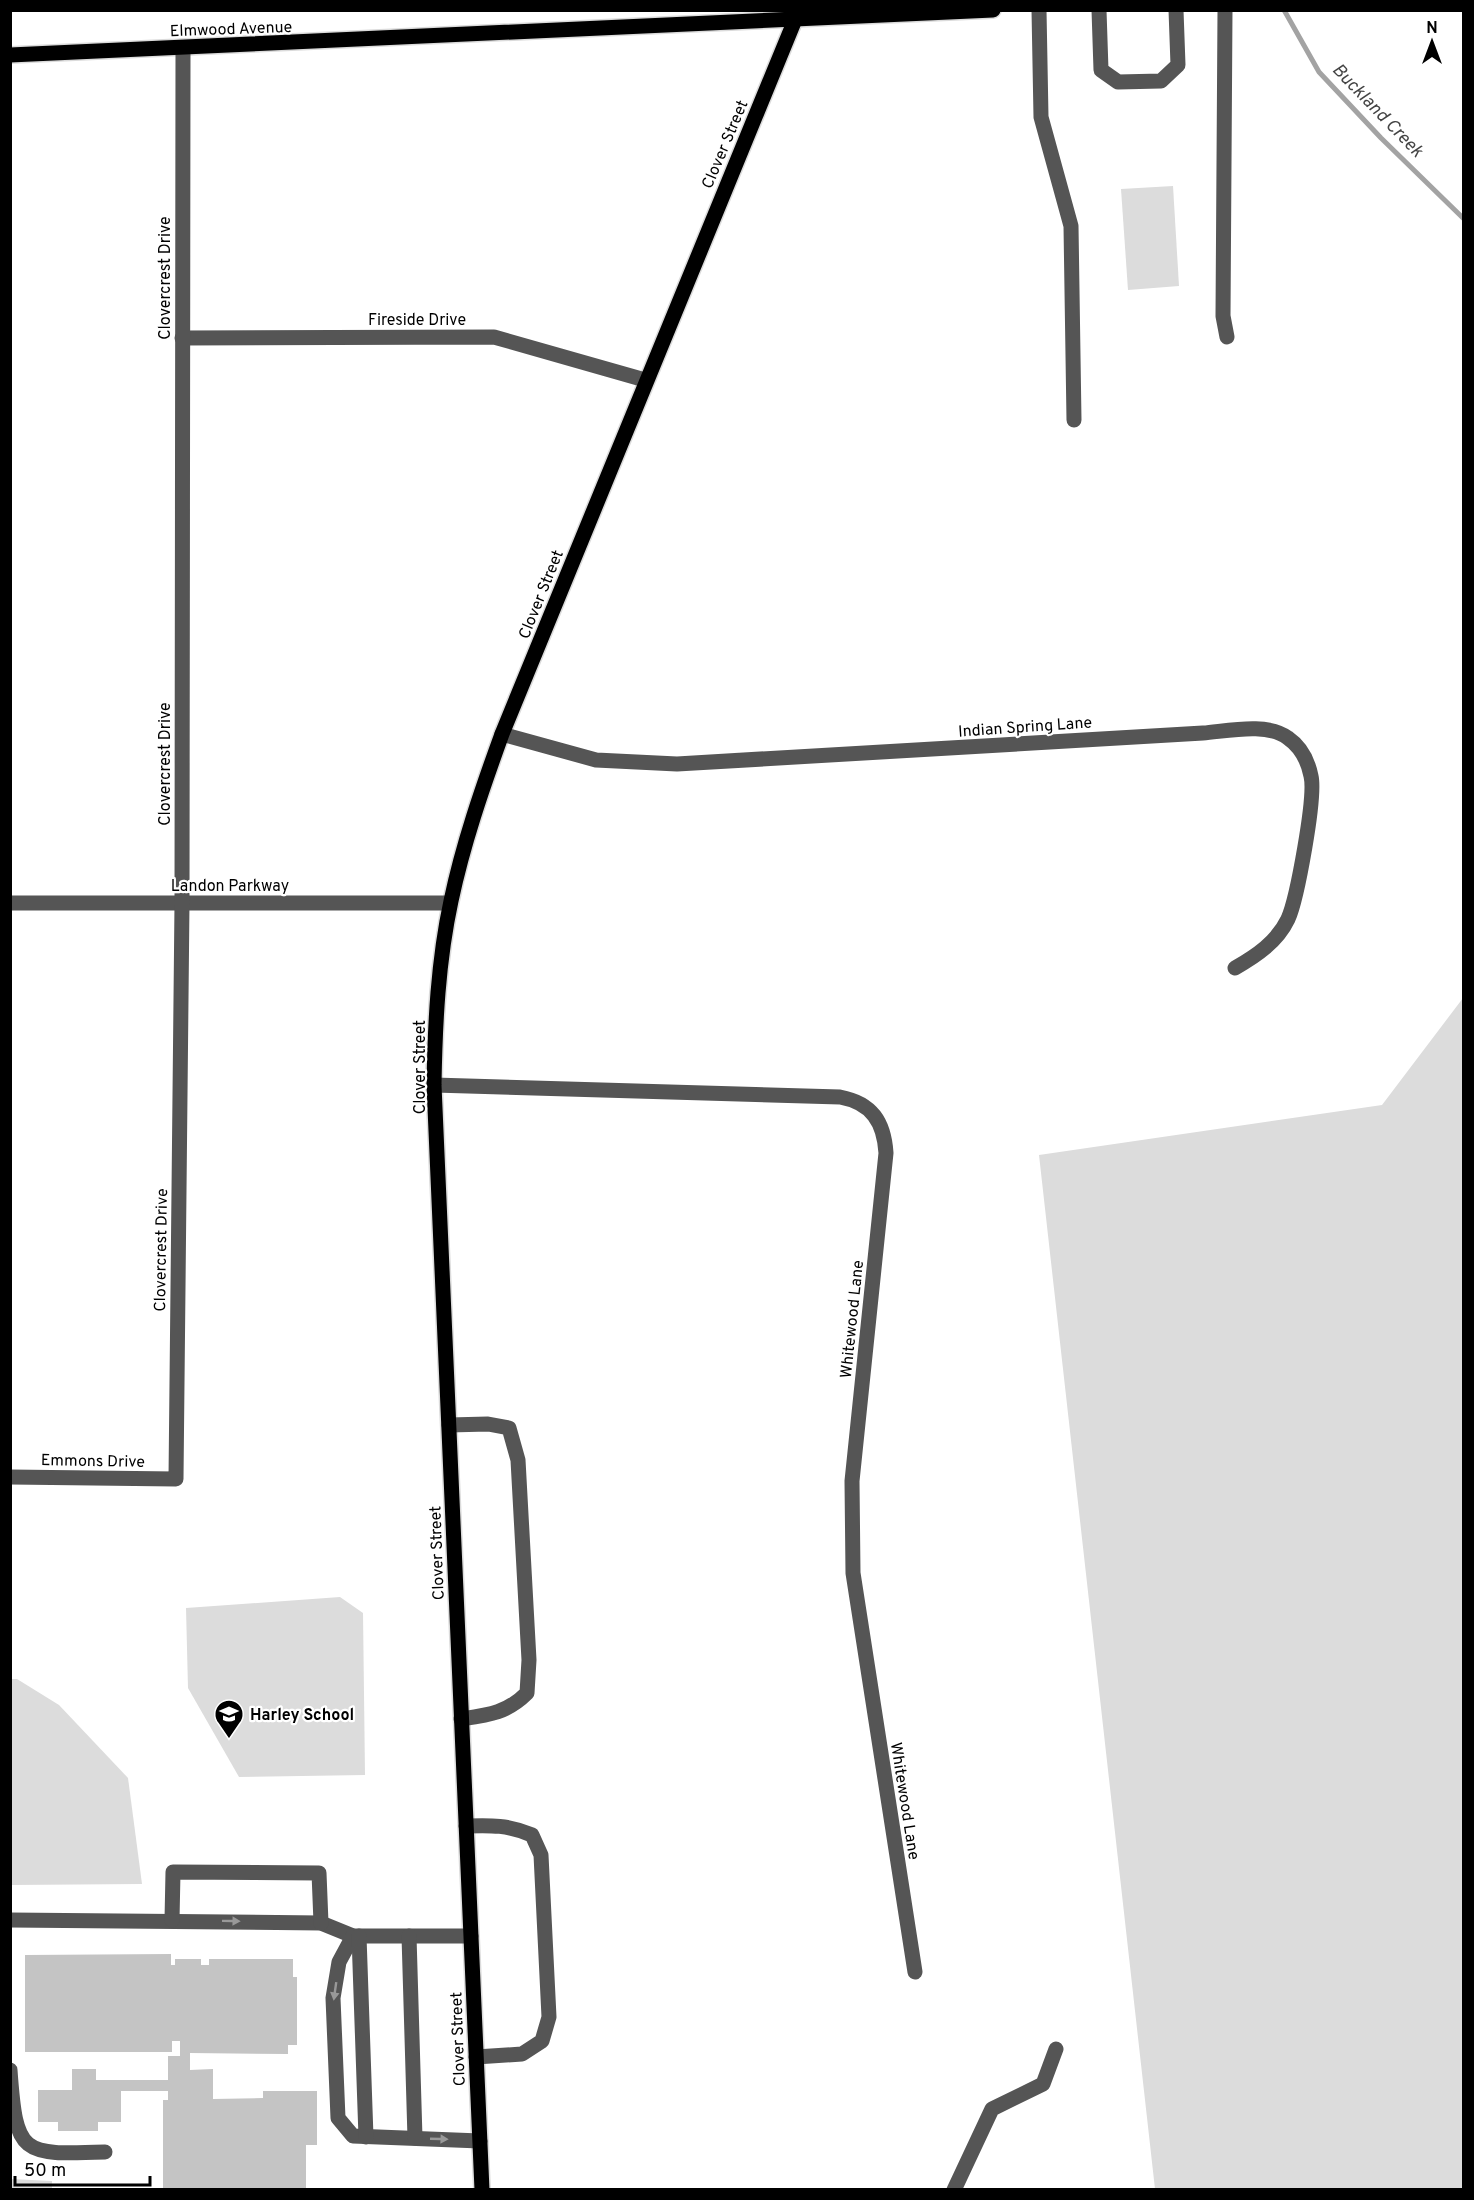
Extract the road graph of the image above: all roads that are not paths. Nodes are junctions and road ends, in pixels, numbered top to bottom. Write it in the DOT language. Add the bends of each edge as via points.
graph roads {
  1 [pos="993,10"];
  2 [pos="1039,10"];
  3 [pos="1099,10"];
  4 [pos="1176,10"];
  5 [pos="1226,10"];
  6 [pos="797,16"];
  7 [pos="183,49"];
  8 [pos="10,55"];
  9 [pos="1227,337"];
  10 [pos="182,338"];
  11 [pos="645,380"];
  12 [pos="1074,420"];
  13 [pos="502,734"];
  14 [pos="10,903"];
  15 [pos="182,903"];
  16 [pos="450,903"];
  17 [pos="1235,968"];
  18 [pos="434,1085"];
  19 [pos="449,1425"];
  20 [pos="10,1477"];
  21 [pos="176,1479"];
  22 [pos="461,1719"];
  23 [pos="466,1826"];
  24 [pos="10,1920"];
  25 [pos="172,1920"];
  26 [pos="321,1923"];
  27 [pos="356,1936"];
  28 [pos="409,1936"];
  29 [pos="471,1936"];
  30 [pos="915,1972"];
  31 [pos="1056,2049"];
  32 [pos="476,2057"];
  33 [pos="10,2070"];
  34 [pos="366,2137"];
  35 [pos="415,2138"];
  36 [pos="480,2141"];
  37 [pos="105,2152"];
  38 [pos="482,2190"];
  39 [pos="954,2190"];
  1 -- 6 [label="main road, Elmwood Avenue"];
  2 -- 12 [label="street" via="1041,117 1071,226"];
  3 -- 4 [label="street" via="1101,70 1119,82 1161,81 1178,65"];
  5 -- 9 [label="street" via="1223,316"];
  6 -- 7 [label="main road, Elmwood Avenue"];
  6 -- 11 [label="main road, Clover Street"];
  7 -- 8 [label="main road, Elmwood Avenue"];
  7 -- 10 [label="street, Clovercrest Drive"];
  10 -- 11 [label="street, Fireside Drive" via="494,337"];
  10 -- 15 [label="street, Clovercrest Drive"];
  11 -- 13 [label="main road, Clover Street"];
  13 -- 16 [label="main road, Clover Street" via="474,814"];
  13 -- 17 [label="street, Indian Spring Lane" via="596,760 677,764 1275,731 1287,737 1306,758 1312,776 1311,810 1288,919 1271,943"];
  14 -- 15 [label="street, Landon Parkway"];
  15 -- 16 [label="street, Landon Parkway"];
  15 -- 21 [label="street, Clovercrest Drive"];
  16 -- 18 [label="main road, Clover Street" via="435,1031"];
  18 -- 19 [label="main road, Clover Street"];
  18 -- 30 [label="street, Whitewood Lane" via="840,1097 868,1107 879,1121 886,1153 852,1481 852,1562"];
  19 -- 22 [label="main road, Clover Street"];
  19 -- 22 [label="street" via="509,1428 518,1460 529,1660 527,1693 514,1706"];
  20 -- 21 [label="street, Emmons Drive"];
  22 -- 23 [label="main road, Clover Street"];
  23 -- 29 [label="main road, Clover Street"];
  23 -- 32 [label="street" via="515,1828 532,1835 541,1855 549,2017 542,2040 522,2054"];
  24 -- 25 [label="street"];
  25 -- 26 [label="street, one-way"];
  25 -- 26 [label="street" via="173,1872 319,1873"];
  26 -- 27 [label="street"];
  27 -- 28 [label="street"];
  27 -- 34 [label="street"];
  27 -- 34 [label="street, one-way" via="339,1962 333,1998 338,2118 353,2136"];
  28 -- 29 [label="street"];
  28 -- 35 [label="street"];
  29 -- 32 [label="main road, Clover Street"];
  31 -- 39 [label="street" via="1043,2084 992,2109"];
  32 -- 36 [label="main road, Clover Street"];
  33 -- 37 [label="street" via="17,2132 25,2143 50,2152"];
  34 -- 35 [label="street"];
  35 -- 36 [label="street, one-way"];
  36 -- 38 [label="main road, Clover Street"];
}
